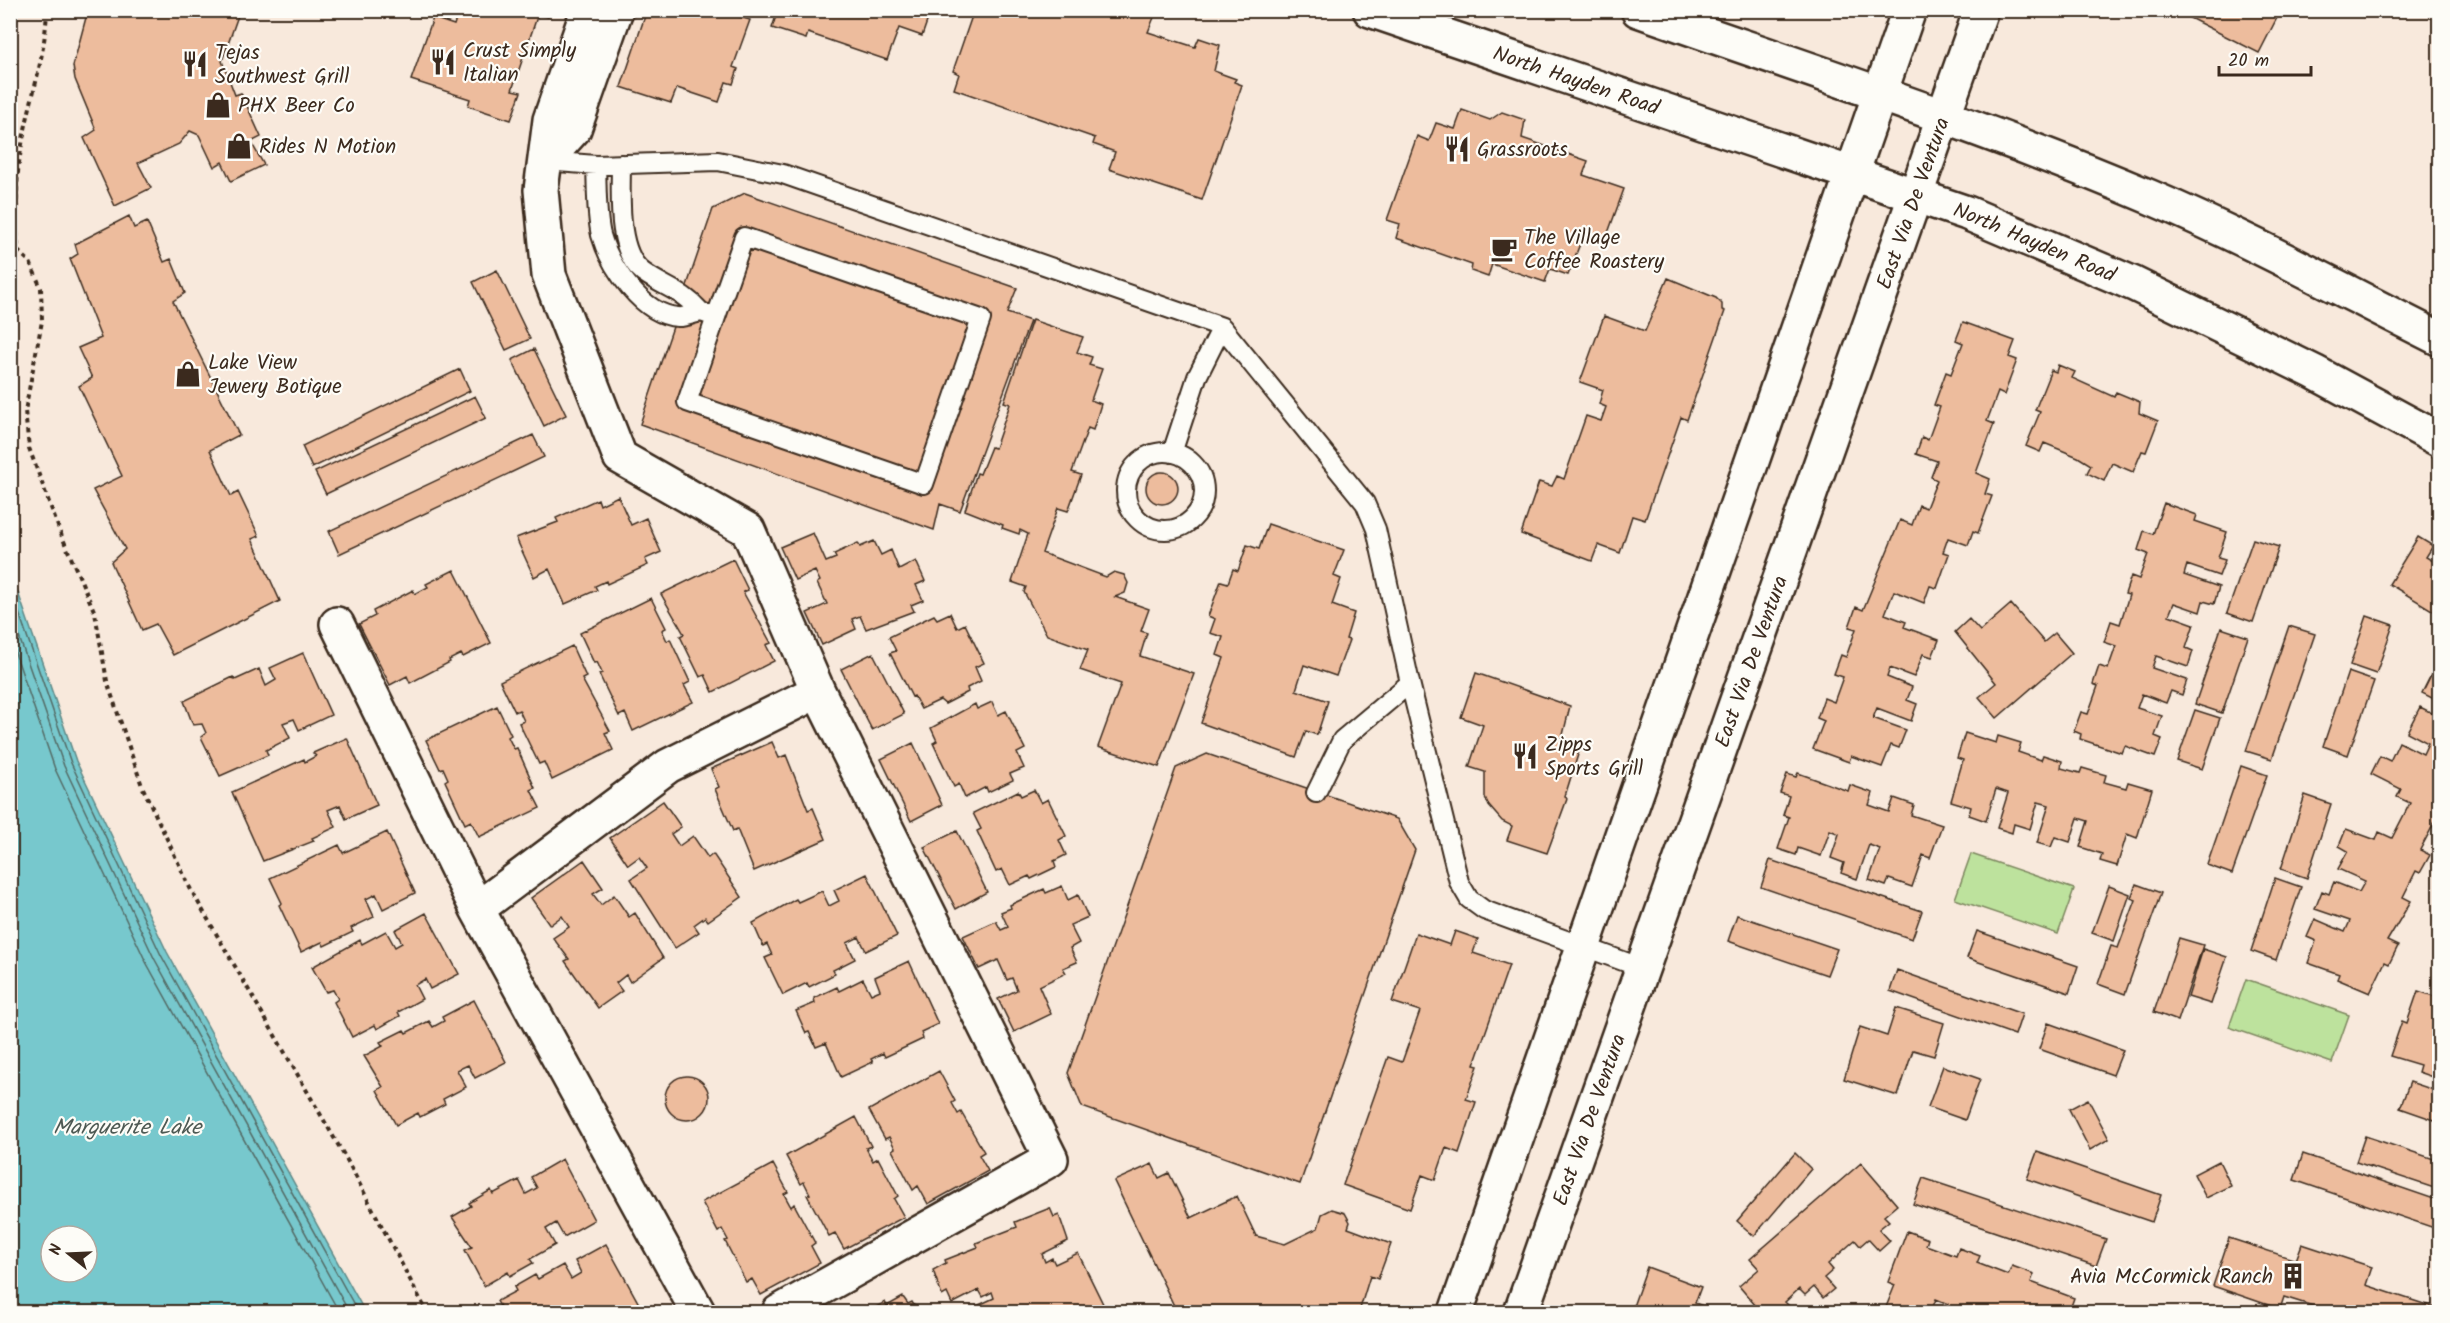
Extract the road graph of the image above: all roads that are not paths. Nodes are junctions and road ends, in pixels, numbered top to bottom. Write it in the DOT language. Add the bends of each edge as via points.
graph roads {
  1 [pos="588,10"];
  2 [pos="616,10"];
  3 [pos="1370,10"];
  4 [pos="1638,10"];
  5 [pos="1909,10"];
  6 [pos="1981,10"];
  7 [pos="1880,95"];
  8 [pos="1943,117"];
  9 [pos="545,161"];
  10 [pos="621,164"];
  11 [pos="596,165"];
  12 [pos="1852,175"];
  13 [pos="1915,196"];
  14 [pos="708,314"];
  15 [pos="1222,327"];
  16 [pos="2439,339"];
  17 [pos="2439,440"];
  18 [pos="1172,453"];
  19 [pos="337,624"];
  20 [pos="1410,683"];
  21 [pos="818,691"];
  22 [pos="1316,793"];
  23 [pos="477,909"];
  24 [pos="1583,946"];
  25 [pos="1642,968"];
  26 [pos="698,1312"];
  27 [pos="779,1312"];
  28 [pos="1456,1312"];
  29 [pos="1521,1312"];
  1 -- 9 [label="main road" via="550,120"];
  2 -- 9 [label="main road" via="574,129"];
  3 -- 12 [label="main road, North Hayden Road"];
  4 -- 7 [label="main road"];
  5 -- 7 [label="main road"];
  6 -- 8 [label="main road, East Via De Ventura"];
  7 -- 8 [label="main road"];
  7 -- 12 [label="main road"];
  8 -- 13 [label="main road, East Via De Ventura"];
  8 -- 16 [label="main road" via="2160,202"];
  9 -- 11 [label="lane"];
  9 -- 21 [label="main road" via="541,190 549,275 620,457 748,530"];
  10 -- 11 [label="lane"];
  10 -- 14 [label="lane" via="622,226 628,249 640,270 687,296"];
  10 -- 15 [label="lane" via="718,161 783,174"];
  11 -- 14 [label="lane" via="601,234 611,261 628,287 653,308 678,317"];
  12 -- 13 [label="main road, North Hayden Road"];
  12 -- 24 [label="main road"];
  13 -- 17 [label="main road, North Hayden Road" via="1967,213 2134,284 2314,372"];
  13 -- 25 [label="main road, East Via De Ventura"];
  14 -- 14 [label="lane" via="744,237 981,319 924,484 687,402"];
  15 -- 18 [label="lane" via="1197,377"];
  15 -- 20 [label="lane" via="1365,503 1376,529"];
  18 -- 18 [label="lane" via="1146,457 1129,476 1126,489 1130,508 1143,523 1155,529 1173,529 1190,521 1203,500 1197,470 1184,457"];
  19 -- 23 [label="main road"];
  20 -- 22 [label="lane" via="1342,740"];
  20 -- 24 [label="lane" via="1460,882 1469,899 1484,910"];
  21 -- 23 [label="main road" via="668,766"];
  21 -- 27 [label="main road" via="1051,1159"];
  23 -- 26 [label="main road"];
  24 -- 25 [label="lane"];
  24 -- 28 [label="main road"];
  25 -- 29 [label="main road, East Via De Ventura"];
}
